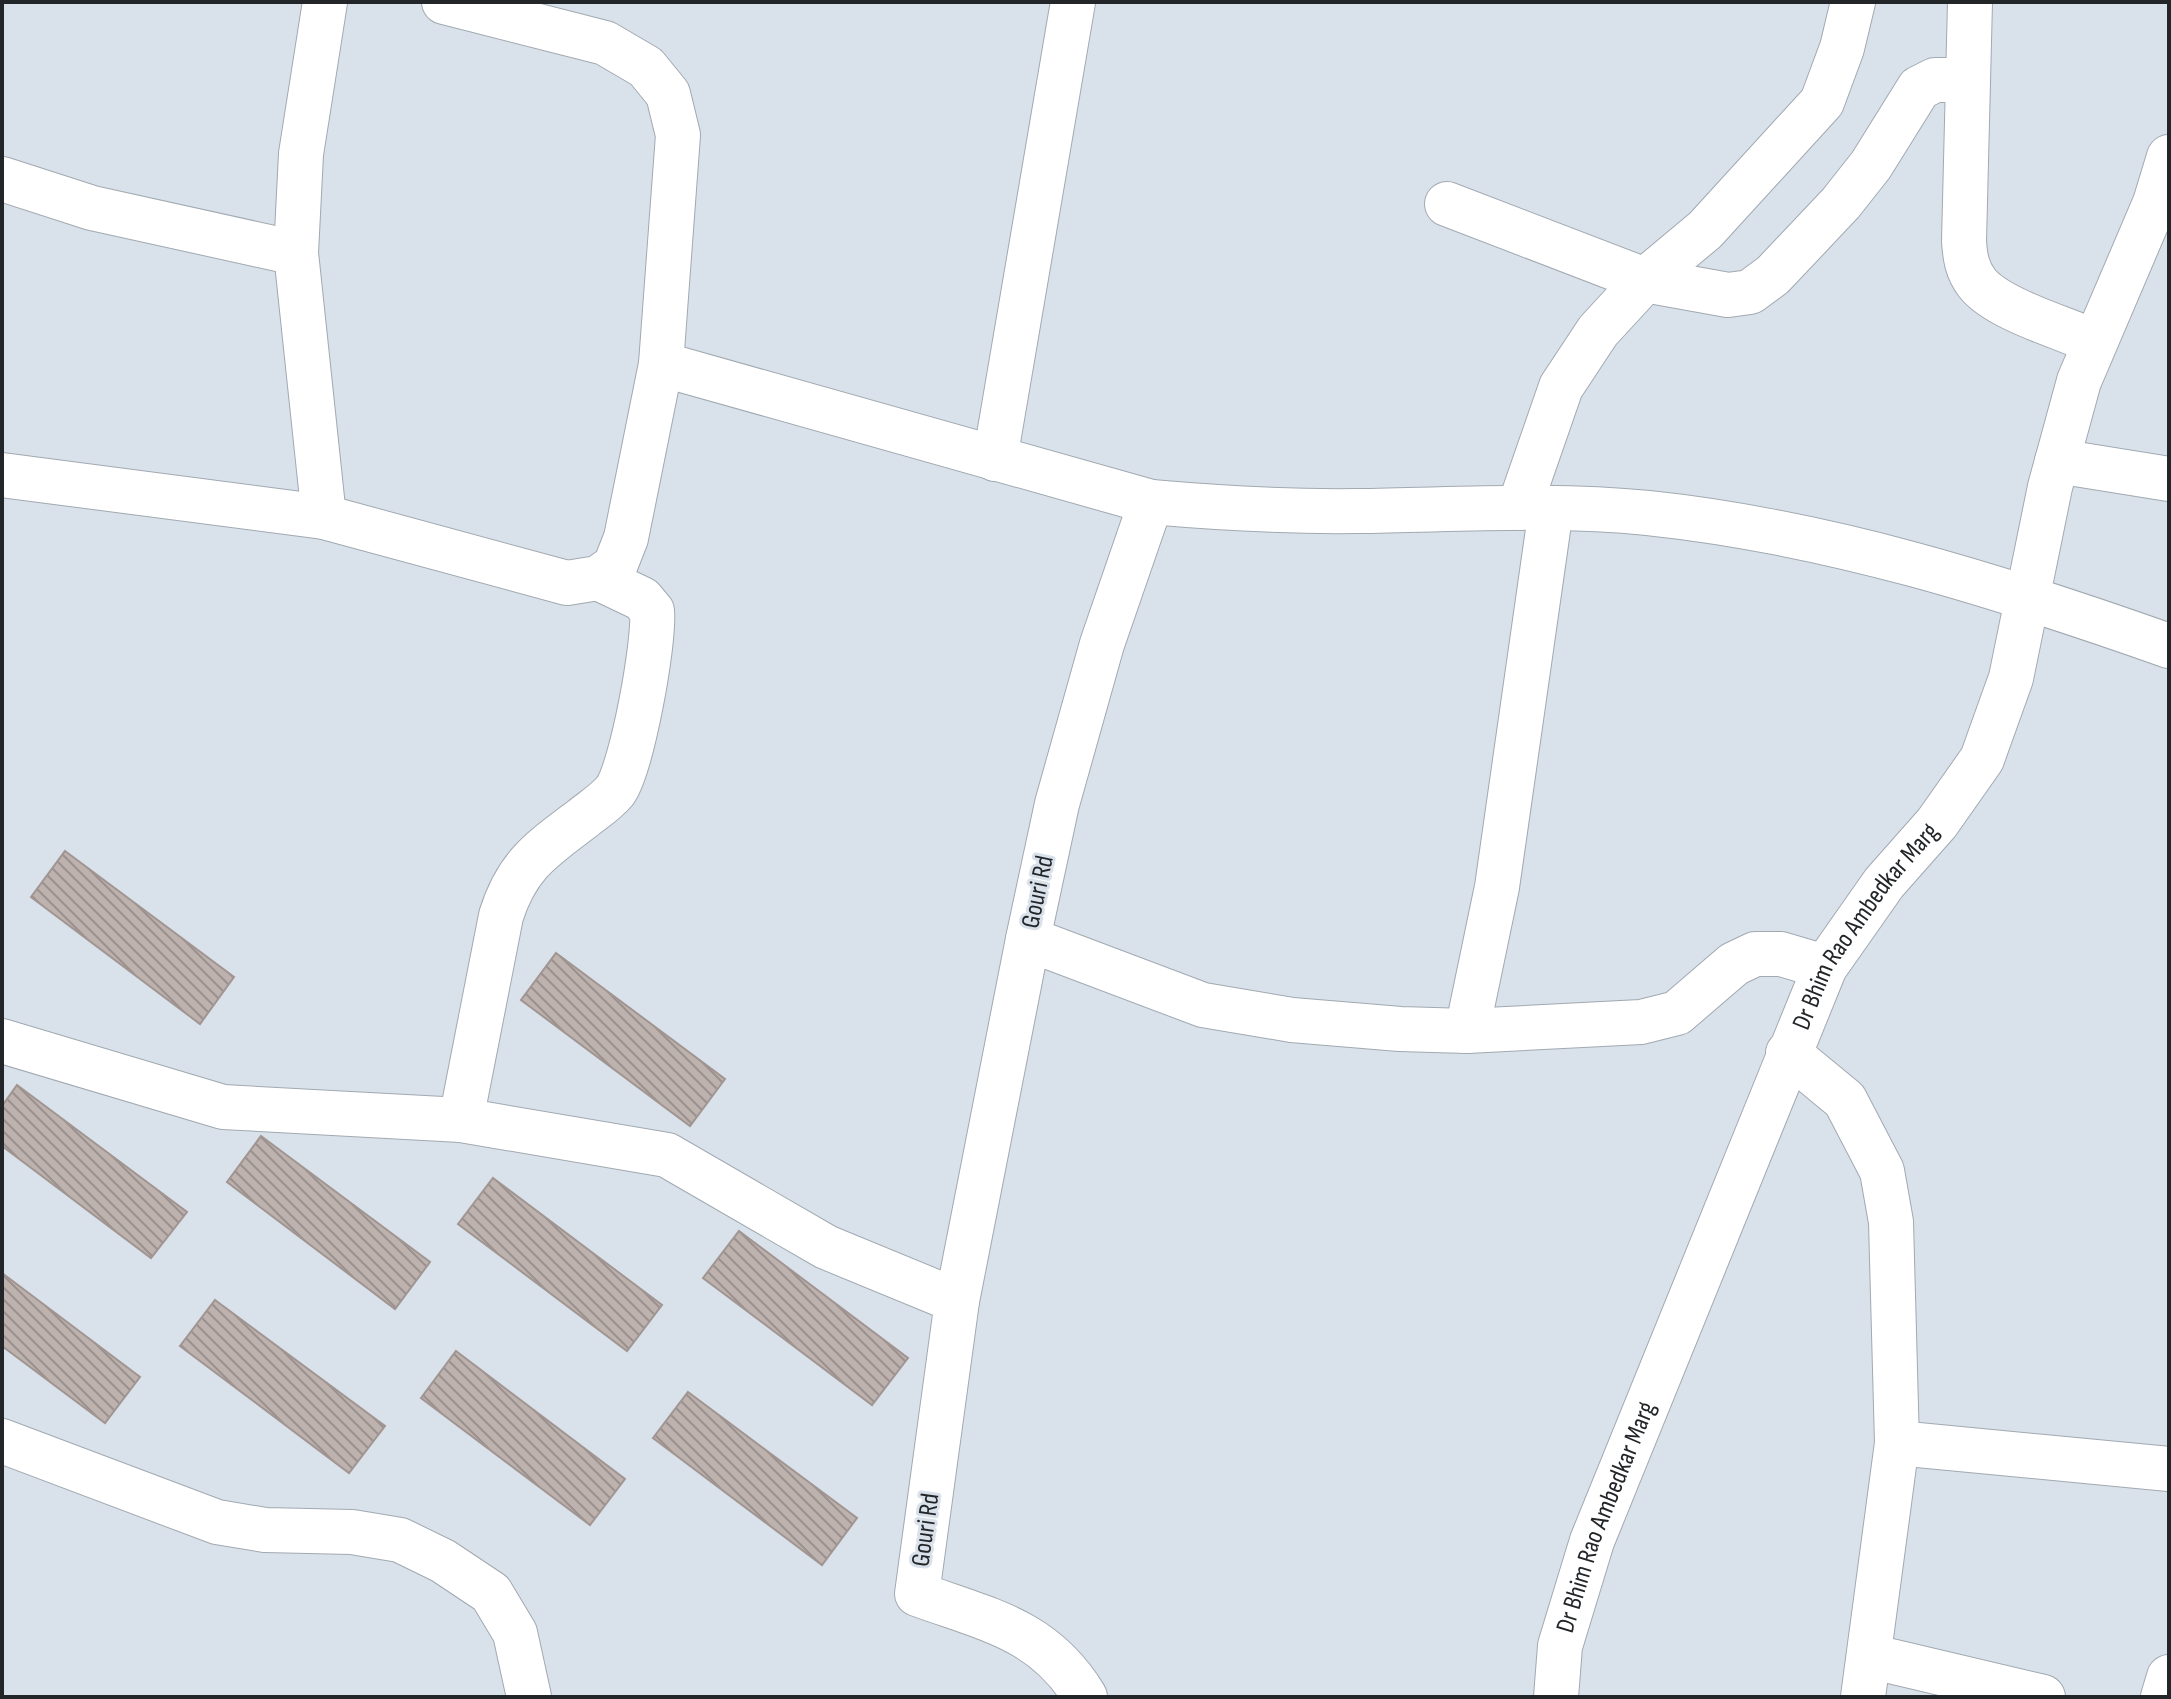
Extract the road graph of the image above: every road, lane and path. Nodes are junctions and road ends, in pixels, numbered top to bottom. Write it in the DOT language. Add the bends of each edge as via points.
graph roads {
  1 [pos="325,2"];
  2 [pos="444,2"];
  3 [pos="1073,2"];
  4 [pos="1853,2"];
  5 [pos="1970,2"];
  6 [pos="1968,80"];
  7 [pos="2169,157"];
  8 [pos="2,179"];
  9 [pos="1447,204"];
  10 [pos="296,253"];
  11 [pos="1645,280"];
  12 [pos="2095,342"];
  13 [pos="661,364"];
  14 [pos="995,459"];
  15 [pos="2057,461"];
  16 [pos="2,475"];
  17 [pos="2169,479"];
  18 [pos="1151,502"];
  19 [pos="1535,508"];
  20 [pos="324,517"];
  21 [pos="598,578"];
  22 [pos="2029,596"];
  23 [pos="2169,646"];
  24 [pos="1028,939"];
  25 [pos="1825,967"];
  26 [pos="1467,1031"];
  27 [pos="7,1051"];
  28 [pos="1788,1053"];
  29 [pos="461,1120"];
  30 [pos="957,1301"];
  31 [pos="2,1441"];
  32 [pos="1897,1443"];
  33 [pos="2169,1469"];
  34 [pos="1866,1676"];
  35 [pos="2169,1677"];
  36 [pos="529,1697"];
  37 [pos="1085,1697"];
  38 [pos="1556,1697"];
  39 [pos="2043,1697"];
  40 [pos="2163,1697"];
  1 -- 10 [label="street" via="301,154"];
  2 -- 13 [label="street" via="605,43 646,67 668,94 678,135"];
  3 -- 14 [label="street"];
  4 -- 11 [label="street" via="1822,102 1705,230"];
  5 -- 6 [label="street"];
  6 -- 11 [label="street" via="1935,80 1919,88 1841,203 1750,292 1728,295"];
  6 -- 12 [label="street" via="1966,264 1978,285 1996,299"];
  7 -- 12 [label="street, Dr Bhim Rao Ambedkar Marg" via="2155,203"];
  8 -- 10 [label="street" via="92,208"];
  9 -- 11 [label="street"];
  10 -- 20 [label="street"];
  11 -- 19 [label="street" via="1598,331 1561,387"];
  12 -- 15 [label="street, Dr Bhim Rao Ambedkar Marg"];
  13 -- 14 [label="street"];
  13 -- 21 [label="street" via="626,538 615,566"];
  14 -- 18 [label="street"];
  15 -- 17 [label="street"];
  15 -- 22 [label="street, Dr Bhim Rao Ambedkar Marg"];
  16 -- 20 [label="street"];
  18 -- 19 [label="street" via="1259,511"];
  18 -- 24 [label="street, Gouri Rd" via="1102,644 1057,804"];
  19 -- 22 [label="street" via="1646,513 1781,532"];
  19 -- 26 [label="street" via="1497,887"];
  20 -- 21 [label="street" via="567,583"];
  21 -- 29 [label="street" via="642,599 652,611 650,653 625,768 617,789 531,858 510,886"];
  22 -- 23 [label="street"];
  22 -- 25 [label="street, Dr Bhim Rao Ambedkar Marg" via="2011,678 1982,759"];
  24 -- 26 [label="street" via="1203,1005 1292,1020"];
  24 -- 30 [label="street, Gouri Rd"];
  25 -- 26 [label="street" via="1781,954 1755,954 1734,964 1677,1013 1641,1022"];
  25 -- 28 [label="street, Dr Bhim Rao Ambedkar Marg"];
  27 -- 29 [label="street" via="223,1107"];
  28 -- 32 [label="street" via="1845,1100 1882,1171 1891,1222"];
  28 -- 38 [label="street, Dr Bhim Rao Ambedkar Marg" via="1592,1541 1560,1646"];
  29 -- 30 [label="street" via="667,1155 826,1247"];
  30 -- 37 [label="street, Gouri Rd" via="917,1594 1026,1634 1067,1667"];
  31 -- 36 [label="street" via="217,1522 400,1540 491,1593 515,1633"];
  32 -- 33 [label="street"];
  32 -- 34 [label="street"];
  34 -- 39 [label="street"];
  35 -- 40 [label="street"];
}
